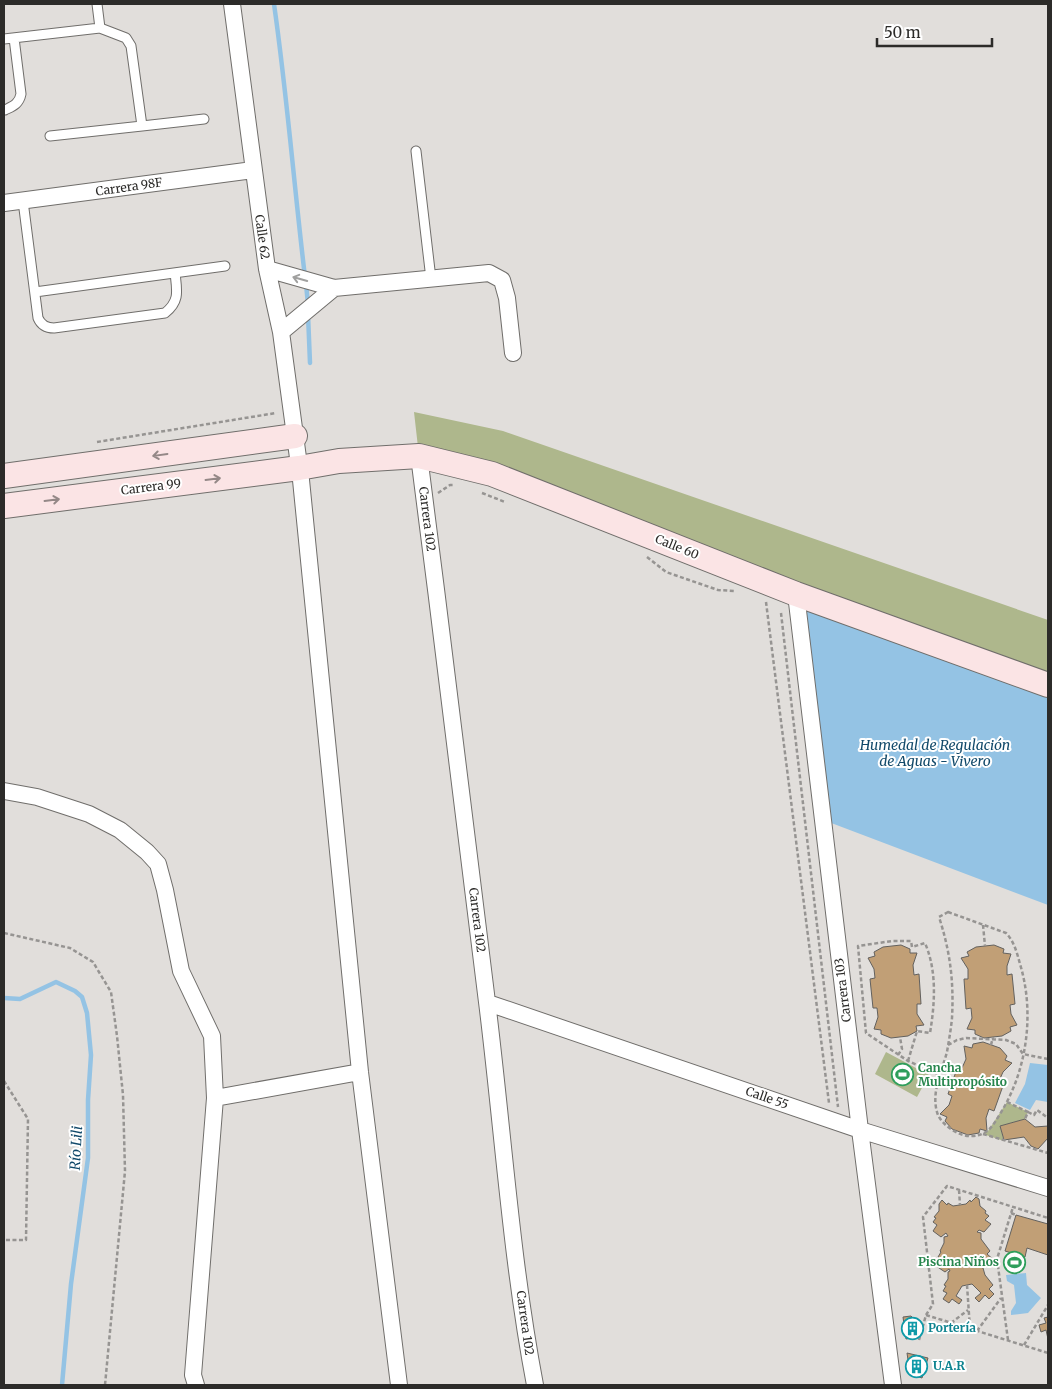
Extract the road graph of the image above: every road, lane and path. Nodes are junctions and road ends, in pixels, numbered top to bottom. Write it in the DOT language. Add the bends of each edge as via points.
graph roads {
  1 [pos="97,4"];
  2 [pos="232,4"];
  3 [pos="100,28"];
  4 [pos="14,38"];
  5 [pos="4,39"];
  6 [pos="5,110"];
  7 [pos="204,119"];
  8 [pos="142,126"];
  9 [pos="50,136"];
  10 [pos="416,151"];
  11 [pos="253,170"];
  12 [pos="23,201"];
  13 [pos="4,203"];
  14 [pos="225,266"];
  15 [pos="267,269"];
  16 [pos="175,273"];
  17 [pos="431,279"];
  18 [pos="334,288"];
  19 [pos="35,292"];
  20 [pos="281,332"];
  21 [pos="513,353"];
  22 [pos="291,410"];
  23 [pos="295,436"];
  24 [pos="90,443"];
  25 [pos="419,456"];
  26 [pos="299,468"];
  27 [pos="4,476"];
  28 [pos="459,486"];
  29 [pos="478,492"];
  30 [pos="506,502"];
  31 [pos="425,503"];
  32 [pos="4,506"];
  33 [pos="640,554"];
  34 [pos="738,592"];
  35 [pos="796,594"];
  36 [pos="760,598"];
  37 [pos="1048,685"];
  38 [pos="4,791"];
  39 [pos="983,925"];
  40 [pos="4,933"];
  41 [pos="892,941"];
  42 [pos="893,946"];
  43 [pos="985,946"];
  44 [pos="488,1003"];
  45 [pos="900,1037"];
  46 [pos="993,1038"];
  47 [pos="948,1044"];
  48 [pos="991,1045"];
  49 [pos="1023,1054"];
  50 [pos="898,1055"];
  51 [pos="1048,1059"];
  52 [pos="908,1061"];
  53 [pos="360,1072"];
  54 [pos="940,1075"];
  55 [pos="4,1081"];
  56 [pos="215,1098"];
  57 [pos="1007,1102"];
  58 [pos="1028,1112"];
  59 [pos="1048,1118"];
  60 [pos="1025,1119"];
  61 [pos="832,1121"];
  62 [pos="860,1130"];
  63 [pos="983,1134"];
  64 [pos="1048,1153"];
  65 [pos="1048,1188"];
  66 [pos="959,1190"];
  67 [pos="960,1205"];
  68 [pos="1013,1207"];
  69 [pos="1011,1213"];
  70 [pos="1016,1215"];
  71 [pos="1048,1218"];
  72 [pos="4,1240"];
  73 [pos="967,1285"];
  74 [pos="1002,1297"];
  75 [pos="1048,1305"];
  76 [pos="969,1309"];
  77 [pos="926,1315"];
  78 [pos="951,1323"];
  79 [pos="970,1329"];
  80 [pos="976,1330"];
  81 [pos="919,1340"];
  82 [pos="1008,1340"];
  83 [pos="1024,1345"];
  84 [pos="1048,1353"];
  85 [pos="105,1385"];
  86 [pos="196,1385"];
  87 [pos="399,1385"];
  88 [pos="535,1385"];
  89 [pos="893,1385"];
  1 -- 3 [label="lane"];
  2 -- 11 [label="street, Calle 62"];
  3 -- 4 [label="lane"];
  3 -- 8 [label="lane" via="126,38 132,46"];
  4 -- 5 [label="lane"];
  4 -- 6 [label="lane" via="21,94 18,104"];
  7 -- 8 [label="lane"];
  8 -- 9 [label="lane"];
  10 -- 17 [label="lane"];
  11 -- 12 [label="street, Carrera 98F"];
  11 -- 15 [label="street, Calle 62"];
  12 -- 13 [label="street, Carrera 98F"];
  12 -- 19 [label="lane"];
  14 -- 16 [label="lane"];
  18 -- 15 [label="street, one-way"];
  15 -- 20 [label="street, Calle 62"];
  16 -- 19 [label="lane"];
  16 -- 19 [label="lane" via="177,297 164,313 82,325 46,327 38,318"];
  17 -- 18 [label="street"];
  17 -- 21 [label="street" via="489,273 502,280"];
  18 -- 20 [label="street"];
  20 -- 22 [label="street, Calle 62"];
  22 -- 23 [label="street, Calle 62"];
  22 -- 24 [label="path"];
  23 -- 26 [label="street, Calle 62"];
  23 -- 27 [label="street, one-way"];
  25 -- 26 [label="street, Calle 60" via="339,461"];
  25 -- 31 [label="street, Carrera 102"];
  25 -- 35 [label="street, Calle 60" via="495,474"];
  32 -- 26 [label="street, Carrera 99, one-way"];
  26 -- 53 [label="street, Calle 62"];
  28 -- 31 [label="path" via="450,485"];
  29 -- 30 [label="path"];
  31 -- 44 [label="street, Carrera 102"];
  33 -- 34 [label="path" via="666,572 718,590"];
  35 -- 37 [label="street, Calle 60"];
  35 -- 62 [label="street, Carrera 103"];
  36 -- 61 [label="path" via="766,601"];
  38 -- 56 [label="street" via="37,797 90,814 120,830 158,864 181,971 212,1036"];
  39 -- 43 [label="path"];
  39 -- 47 [label="path" via="948,912 939,917 951,962 952,1018"];
  39 -- 49 [label="path" via="1010,937 1020,963 1028,1015"];
  40 -- 85 [label="path" via="70,948 93,962 111,992 123,1096 125,1171"];
  41 -- 42 [label="path"];
  41 -- 50 [label="path" via="858,946 866,1033"];
  41 -- 52 [label="path" via="911,941 912,947 925,943 931,959 934,995 930,1032 917,1031"];
  44 -- 61 [label="street, Calle 55"];
  44 -- 88 [label="street, Carrera 102" via="526,1339"];
  45 -- 50 [label="path" via="902,1048"];
  46 -- 47 [label="path" via="966,1038"];
  46 -- 48 [label="path"];
  46 -- 49 [label="path" via="1016,1044"];
  47 -- 54 [label="path"];
  49 -- 51 [label="path"];
  49 -- 57 [label="path"];
  50 -- 52 [label="path"];
  52 -- 54 [label="path"];
  53 -- 56 [label="street"];
  53 -- 87 [label="street, Calle 62"];
  54 -- 63 [label="path" via="936,1095 938,1115 946,1125 970,1137"];
  55 -- 72 [label="path" via="28,1119 26,1240"];
  56 -- 86 [label="street" via="193,1375"];
  57 -- 58 [label="path"];
  57 -- 63 [label="path"];
  58 -- 59 [label="path" via="1034,1115 1037,1110"];
  58 -- 60 [label="path"];
  61 -- 62 [label="street, Calle 55"];
  62 -- 65 [label="street, Calle 55"];
  62 -- 89 [label="street, Carrera 103"];
  63 -- 64 [label="path"];
  66 -- 67 [label="path"];
  66 -- 68 [label="path"];
  66 -- 77 [label="path" via="947,1186 923,1217 932,1304"];
  68 -- 69 [label="path"];
  68 -- 71 [label="path"];
  69 -- 70 [label="path"];
  69 -- 74 [label="path" via="997,1259"];
  73 -- 76 [label="path"];
  74 -- 80 [label="path"];
  74 -- 82 [label="path"];
  75 -- 83 [label="path"];
  76 -- 78 [label="path"];
  76 -- 79 [label="path"];
  77 -- 78 [label="path"];
  77 -- 81 [label="path"];
  78 -- 79 [label="path"];
  79 -- 80 [label="path"];
  80 -- 82 [label="path"];
  82 -- 83 [label="path"];
  83 -- 84 [label="path"];
}
